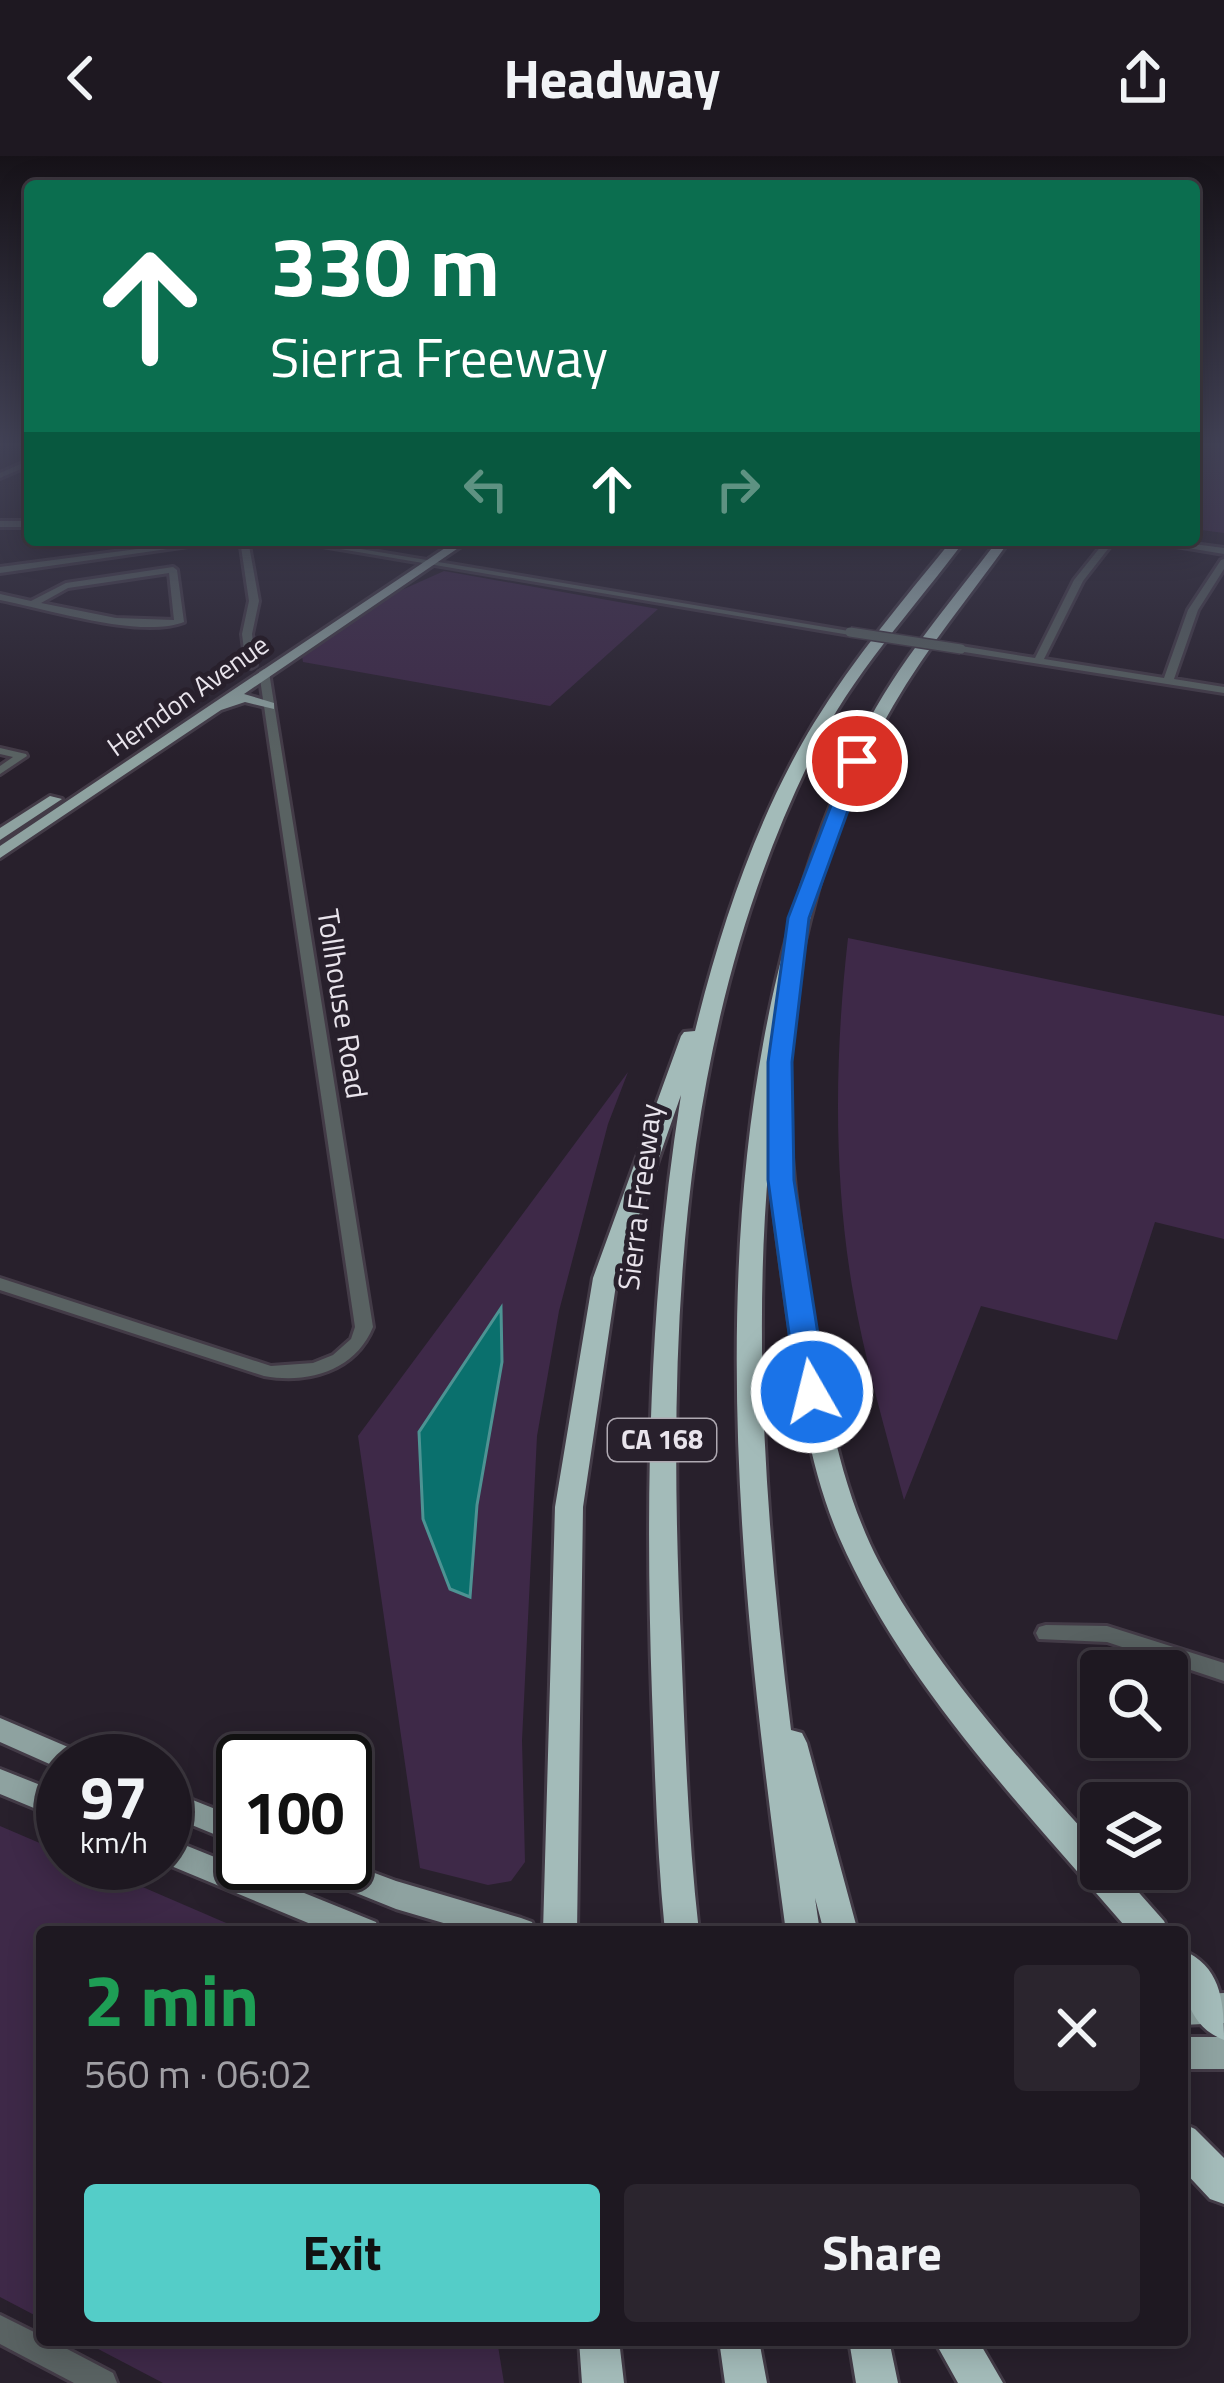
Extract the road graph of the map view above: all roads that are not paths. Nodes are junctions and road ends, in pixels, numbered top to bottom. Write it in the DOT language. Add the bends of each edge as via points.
graph roads {
  1 [pos="144,550"];
  2 [pos="246,550"];
  3 [pos="363,550"];
  4 [pos="426,550"];
  5 [pos="448,550"];
  6 [pos="951,550"];
  7 [pos="997,550"];
  8 [pos="1103,550"];
  9 [pos="415,557"];
  10 [pos="432,560"];
  11 [pos="1224,562"];
  12 [pos="3,567"];
  13 [pos="0,597"];
  14 [pos="34,603"];
  15 [pos="1038,661"];
  16 [pos="257,669"];
  17 [pos="1168,681"];
  18 [pos="226,682"];
  19 [pos="1224,690"];
  20 [pos="269,706"];
  21 [pos="191,722"];
  22 [pos="0,751"];
  23 [pos="0,771"];
  24 [pos="3,831"];
  25 [pos="0,853"];
  26 [pos="791,946"];
  27 [pos="712,997"];
  28 [pos="0,1284"];
  29 [pos="1046,1633"];
  30 [pos="769,1662"];
  31 [pos="1224,1672"];
  32 [pos="0,1730"];
  33 [pos="36,1746"];
  34 [pos="0,1781"];
  35 [pos="36,1796"];
  36 [pos="192,1861"];
  37 [pos="372,1886"];
  38 [pos="349,1926"];
  39 [pos="501,1926"];
  40 [pos="560,1926"];
  41 [pos="681,1926"];
  42 [pos="801,1926"];
  43 [pos="840,1926"];
  44 [pos="1147,1926"];
  45 [pos="1188,1977"];
  46 [pos="1211,2013"];
  47 [pos="1188,2053"];
  48 [pos="1224,2053"];
  49 [pos="1188,2149"];
  50 [pos="1224,2185"];
  51 [pos="0,2329"];
  52 [pos="599,2346"];
  53 [pos="740,2346"];
  54 [pos="870,2346"];
  55 [pos="958,2346"];
  56 [pos="103,2383"];
  57 [pos="603,2383"];
  58 [pos="746,2383"];
  59 [pos="877,2383"];
  60 [pos="982,2383"];
  1 -- 12 [label="street"];
  2 -- 16 [label="street, Tollhouse Road" via="254,601 247,634"];
  3 -- 9 [label="street"];
  4 -- 9 [label="main road, Herndon Avenue"];
  5 -- 10 [label="main road, Herndon Avenue"];
  6 -- 27 [label="highway, Sierra Freeway / CA 168" via="804,754 762,844"];
  7 -- 26 [label="highway, CA 168" via="871,732 824,839"];
  8 -- 15 [label="street"];
  9 -- 10 [label="street"];
  9 -- 16 [label="main road, Herndon Avenue"];
  10 -- 15 [label="street, bridge"];
  10 -- 16 [label="main road, Herndon Avenue"];
  11 -- 17 [label="street" via="1193,610"];
  13 -- 14 [label="street"];
  14 -- 14 [label="street" via="66,586 173,570 178,622"];
  15 -- 17 [label="street"];
  16 -- 18 [label="main road, Herndon Avenue"];
  16 -- 20 [label="street, Tollhouse Road"];
  16 -- 21 [label="main road, Herndon Avenue"];
  17 -- 19 [label="street"];
  18 -- 21 [label="main road" via="232,687"];
  18 -- 24 [label="main road, Herndon Avenue"];
  20 -- 21 [label="main road" via="239,699"];
  20 -- 28 [label="street, Tollhouse Road" via="364,1327 360,1344 306,1372 270,1372"];
  21 -- 25 [label="main road, Herndon Avenue"];
  22 -- 23 [label="street" via="22,756"];
  26 -- 30 [label="highway, CA 168" via="766,1071 753,1228 751,1367"];
  26 -- 44 [label="highway" via="778,1094 781,1180 812,1392 837,1493 866,1564 916,1648"];
  27 -- 40 [label="highway" via="679,1067 605,1279 569,1508"];
  27 -- 41 [label="highway, Sierra Freeway / CA 168" via="680,1161 663,1364 663,1572"];
  29 -- 31 [label="street" via="1107,1634"];
  30 -- 42 [label="highway, CA 168"];
  30 -- 43 [label="highway"];
  32 -- 33 [label="main road"];
  34 -- 35 [label="main road"];
  36 -- 38 [label="main road"];
  37 -- 39 [label="main road"];
  45 -- 46 [label="highway"];
  47 -- 48 [label="main road"];
  49 -- 50 [label="highway"];
  51 -- 56 [label="street"];
  52 -- 57 [label="highway"];
  53 -- 58 [label="highway"];
  54 -- 59 [label="highway"];
  55 -- 60 [label="highway"];
}
